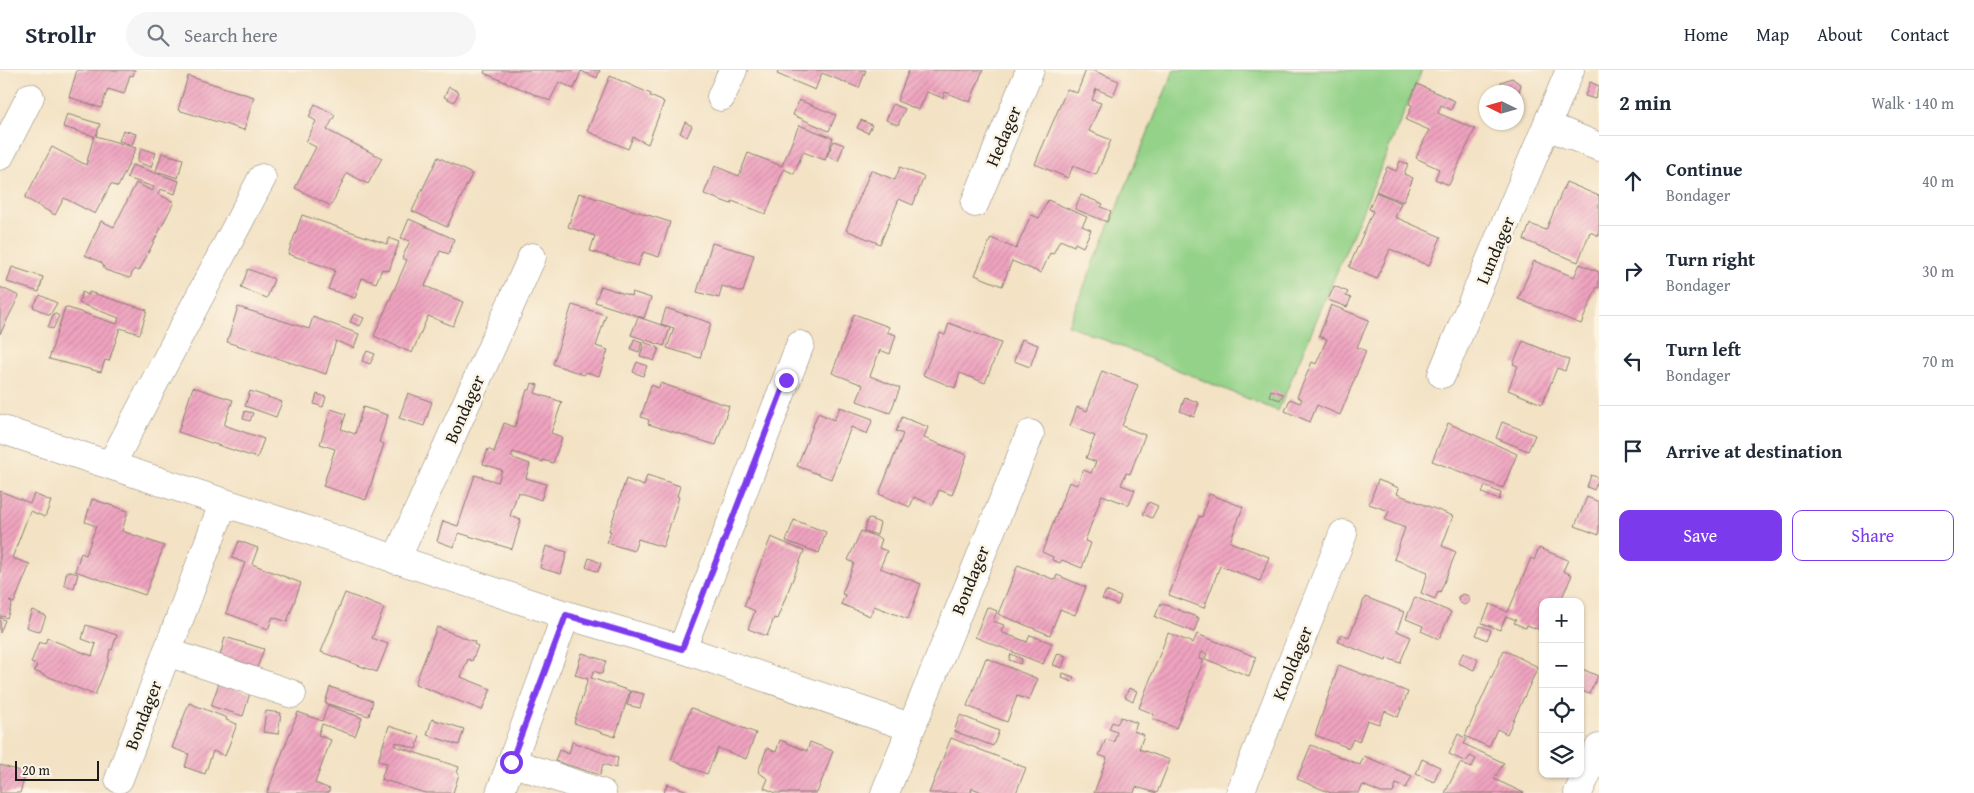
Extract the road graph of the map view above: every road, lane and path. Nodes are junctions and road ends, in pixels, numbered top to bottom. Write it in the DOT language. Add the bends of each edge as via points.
graph roads {
  1 [pos="732,70"];
  2 [pos="1030,70"];
  3 [pos="1570,70"];
  4 [pos="30,97"];
  5 [pos="721,97"];
  6 [pos="1548,126"];
  7 [pos="1599,147"];
  8 [pos="0,156"];
  9 [pos="262,178"];
  10 [pos="975,202"];
  11 [pos="532,257"];
  12 [pos="800,345"];
  13 [pos="1442,374"];
  14 [pos="0,429"];
  15 [pos="1030,434"];
  16 [pos="111,465"];
  17 [pos="224,504"];
  18 [pos="1343,534"];
  19 [pos="396,560"];
  20 [pos="566,615"];
  21 [pos="682,649"];
  22 [pos="168,652"];
  23 [pos="292,694"];
  24 [pos="910,727"];
  25 [pos="1599,748"];
  26 [pos="511,762"];
  27 [pos="119,779"];
  28 [pos="500,793"];
  29 [pos="602,793"];
  30 [pos="885,793"];
  31 [pos="1240,793"];
  32 [pos="1578,793"];
  1 -- 5 [label="street"];
  2 -- 10 [label="street, Hedager"];
  3 -- 6 [label="street, Lundager"];
  4 -- 8 [label="street"];
  6 -- 7 [label="street"];
  6 -- 13 [label="street, Lundager"];
  9 -- 16 [label="street"];
  11 -- 19 [label="street, Bondager"];
  12 -- 21 [label="street"];
  14 -- 16 [label="street"];
  15 -- 24 [label="street, Bondager"];
  16 -- 17 [label="street"];
  17 -- 19 [label="street"];
  17 -- 22 [label="street, Bondager"];
  18 -- 31 [label="street, Knoldager"];
  19 -- 20 [label="street"];
  20 -- 21 [label="street"];
  20 -- 26 [label="street"];
  21 -- 24 [label="street"];
  22 -- 23 [label="street"];
  22 -- 27 [label="street, Bondager"];
  24 -- 30 [label="street, Bondager"];
  25 -- 32 [label="street"];
  26 -- 28 [label="street"];
  26 -- 29 [label="street"];
}
